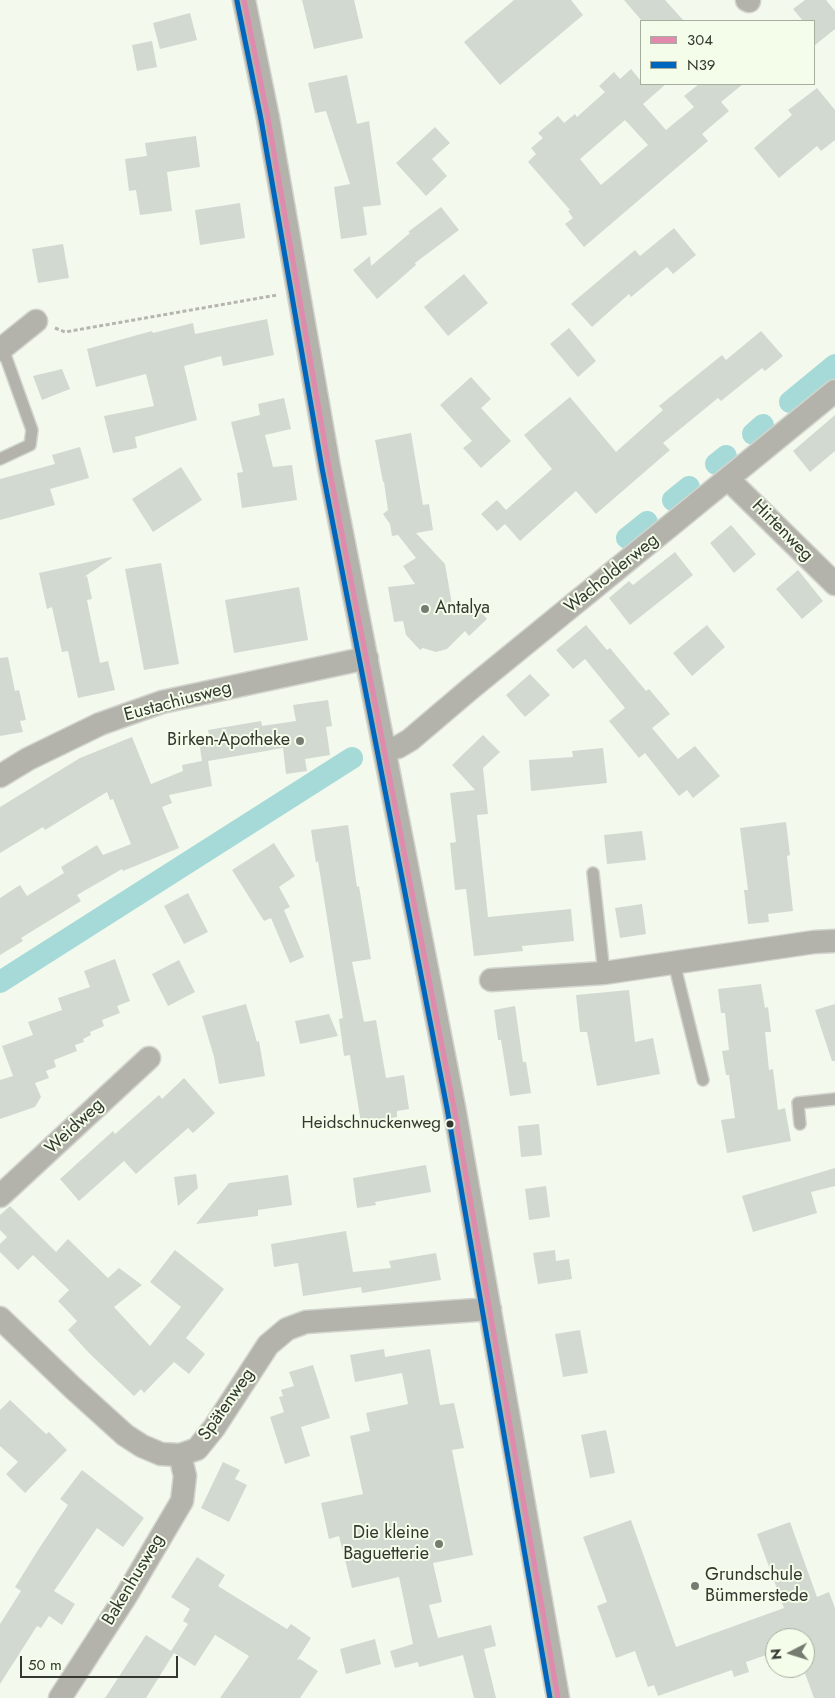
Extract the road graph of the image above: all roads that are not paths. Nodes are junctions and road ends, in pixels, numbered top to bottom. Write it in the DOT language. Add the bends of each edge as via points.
graph roads {
  1 [pos="244,0"];
  2 [pos="36,321"];
  3 [pos="1,350"];
  4 [pos="835,391"];
  5 [pos="0,459"];
  6 [pos="728,479"];
  7 [pos="835,584"];
  8 [pos="367,658"];
  9 [pos="385,750"];
  10 [pos="0,776"];
  11 [pos="593,873"];
  12 [pos="835,941"];
  13 [pos="674,963"];
  14 [pos="604,973"];
  15 [pos="491,980"];
  16 [pos="149,1058"];
  17 [pos="703,1080"];
  18 [pos="835,1099"];
  19 [pos="800,1124"];
  20 [pos="0,1196"];
  21 [pos="490,1309"];
  22 [pos="0,1318"];
  23 [pos="180,1455"];
  24 [pos="60,1698"];
  25 [pos="558,1698"];
  1 -- 8 [label="street"];
  2 -- 3 [label="street"];
  3 -- 5 [label="lane" via="32,430 30,445"];
  4 -- 6 [label="street, Wacholderweg"];
  6 -- 7 [label="street, Hirtenweg"];
  6 -- 9 [label="street, Wacholderweg" via="410,740"];
  8 -- 9 [label="street"];
  8 -- 10 [label="street, Eustachiusweg" via="162,702 100,724"];
  9 -- 21 [label="street"];
  11 -- 14 [label="lane"];
  12 -- 13 [label="street"];
  13 -- 14 [label="street"];
  13 -- 17 [label="lane"];
  14 -- 15 [label="street"];
  16 -- 20 [label="street, Weidweg"];
  18 -- 19 [label="lane" via="798,1103"];
  21 -- 23 [label="street, Spätenweg" via="306,1322 286,1328 268,1345 214,1428 197,1448"];
  21 -- 25 [label="street"];
  22 -- 23 [label="street, Spätenweg" via="125,1434 161,1454"];
  23 -- 24 [label="street, Bakenhusweg" via="185,1476 182,1501"];
}
